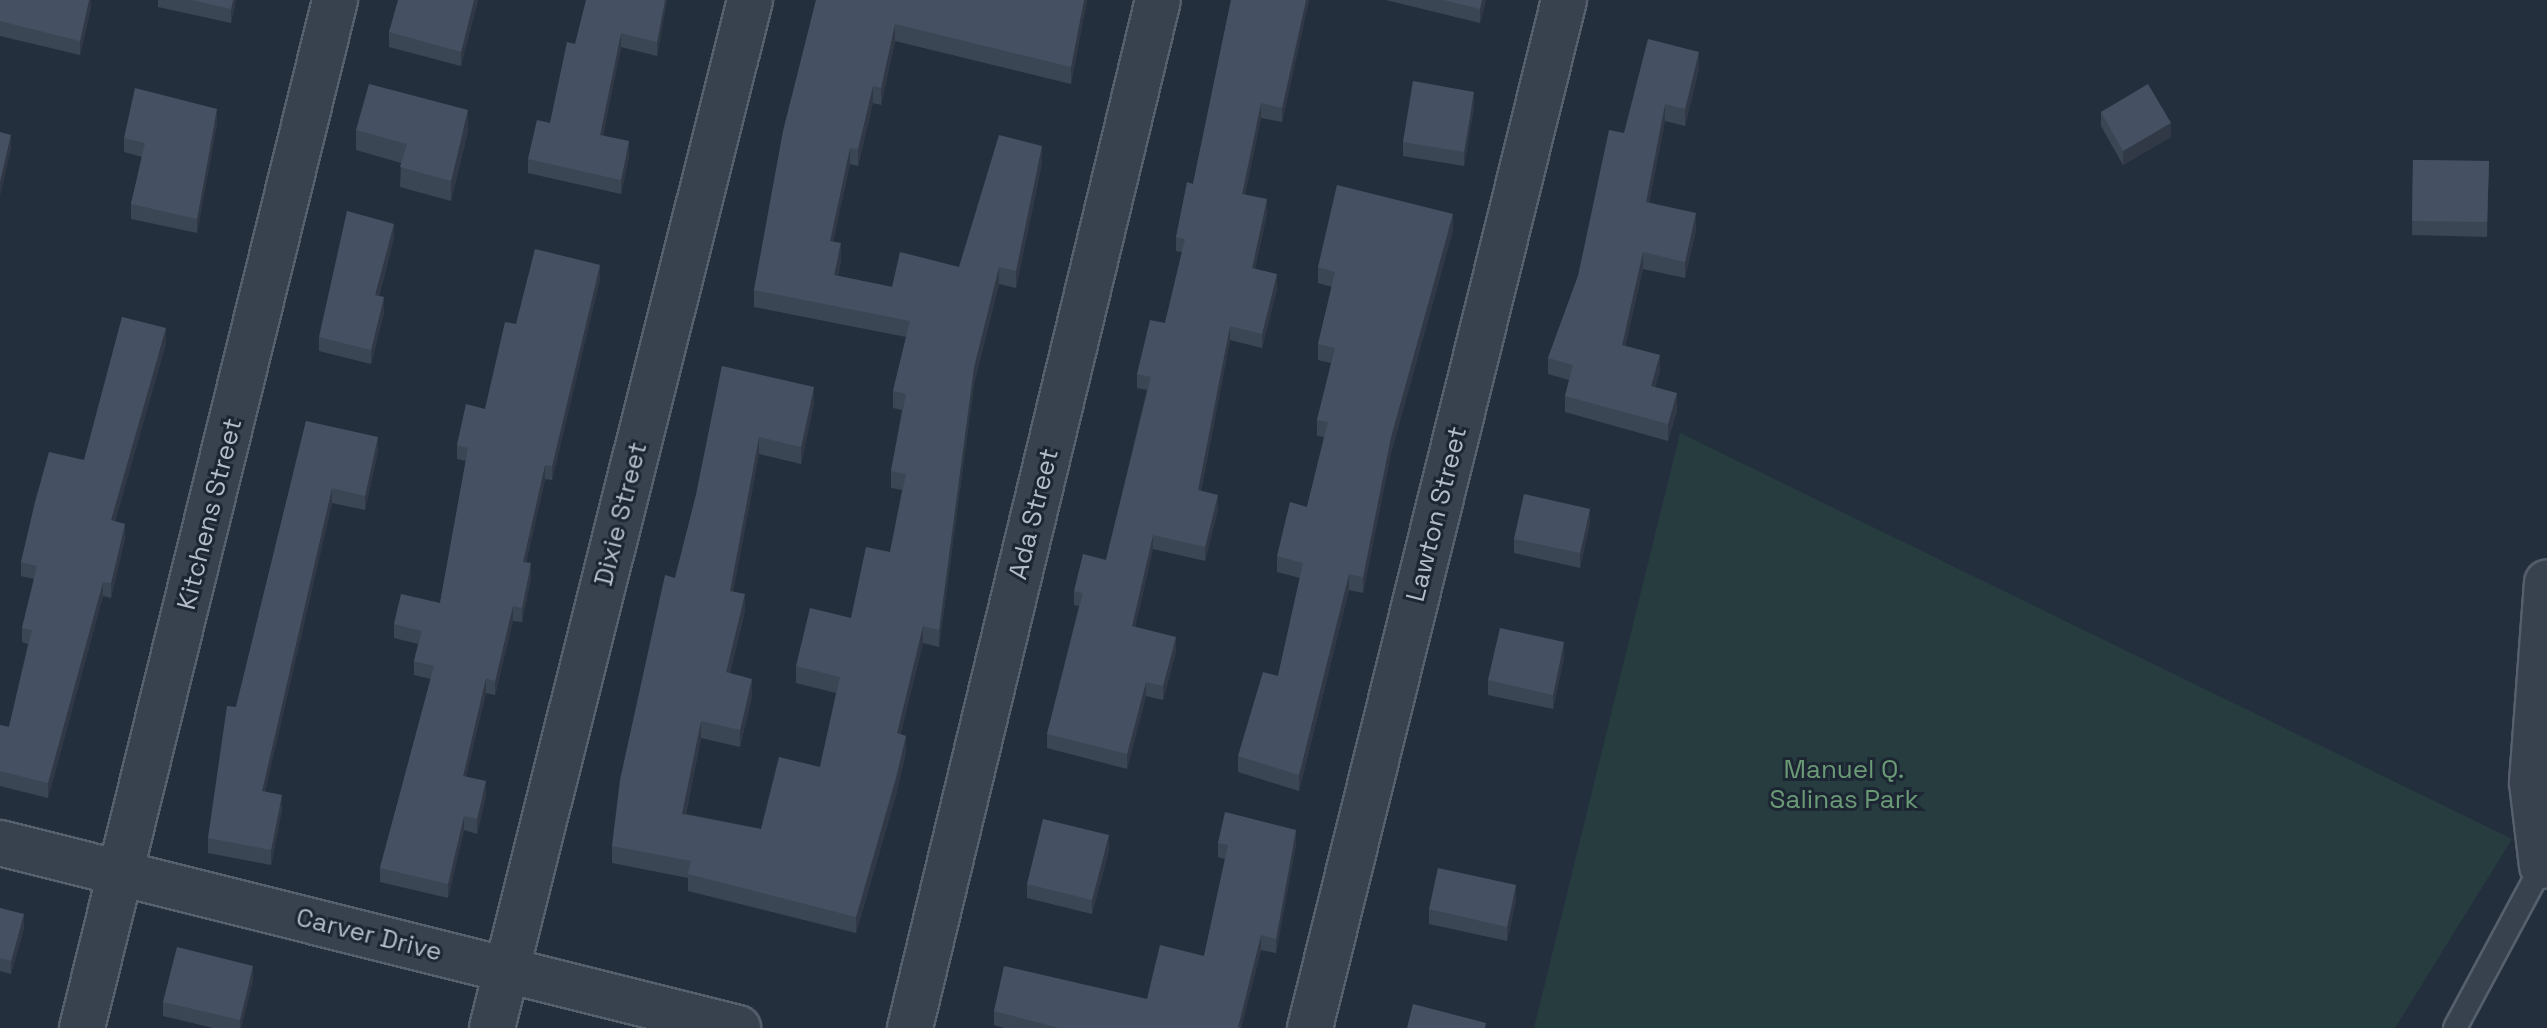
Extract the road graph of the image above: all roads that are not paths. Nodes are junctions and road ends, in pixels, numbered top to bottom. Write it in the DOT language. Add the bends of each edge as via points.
graph roads {
  1 [pos="335,0"];
  2 [pos="750,0"];
  3 [pos="1158,0"];
  4 [pos="1564,0"];
  5 [pos="2547,583"];
  6 [pos="0,843"];
  7 [pos="2542,866"];
  8 [pos="123,871"];
  9 [pos="506,970"];
  10 [pos="82,1028"];
  11 [pos="492,1028"];
  12 [pos="738,1028"];
  13 [pos="910,1028"];
  14 [pos="1310,1028"];
  15 [pos="2455,1028"];
  1 -- 8 [label="street, Kitchens Street"];
  2 -- 9 [label="street, Dixie Street"];
  3 -- 13 [label="street, Ada Street"];
  4 -- 14 [label="street, Lawton Street"];
  5 -- 7 [label="street" via="2532,782"];
  6 -- 8 [label="street, Carver Drive"];
  7 -- 15 [label="lane"];
  8 -- 9 [label="street, Carver Drive"];
  8 -- 10 [label="street, Kitchens Street"];
  9 -- 11 [label="street, Dixie Street"];
  9 -- 12 [label="street, Carver Drive"];
}
